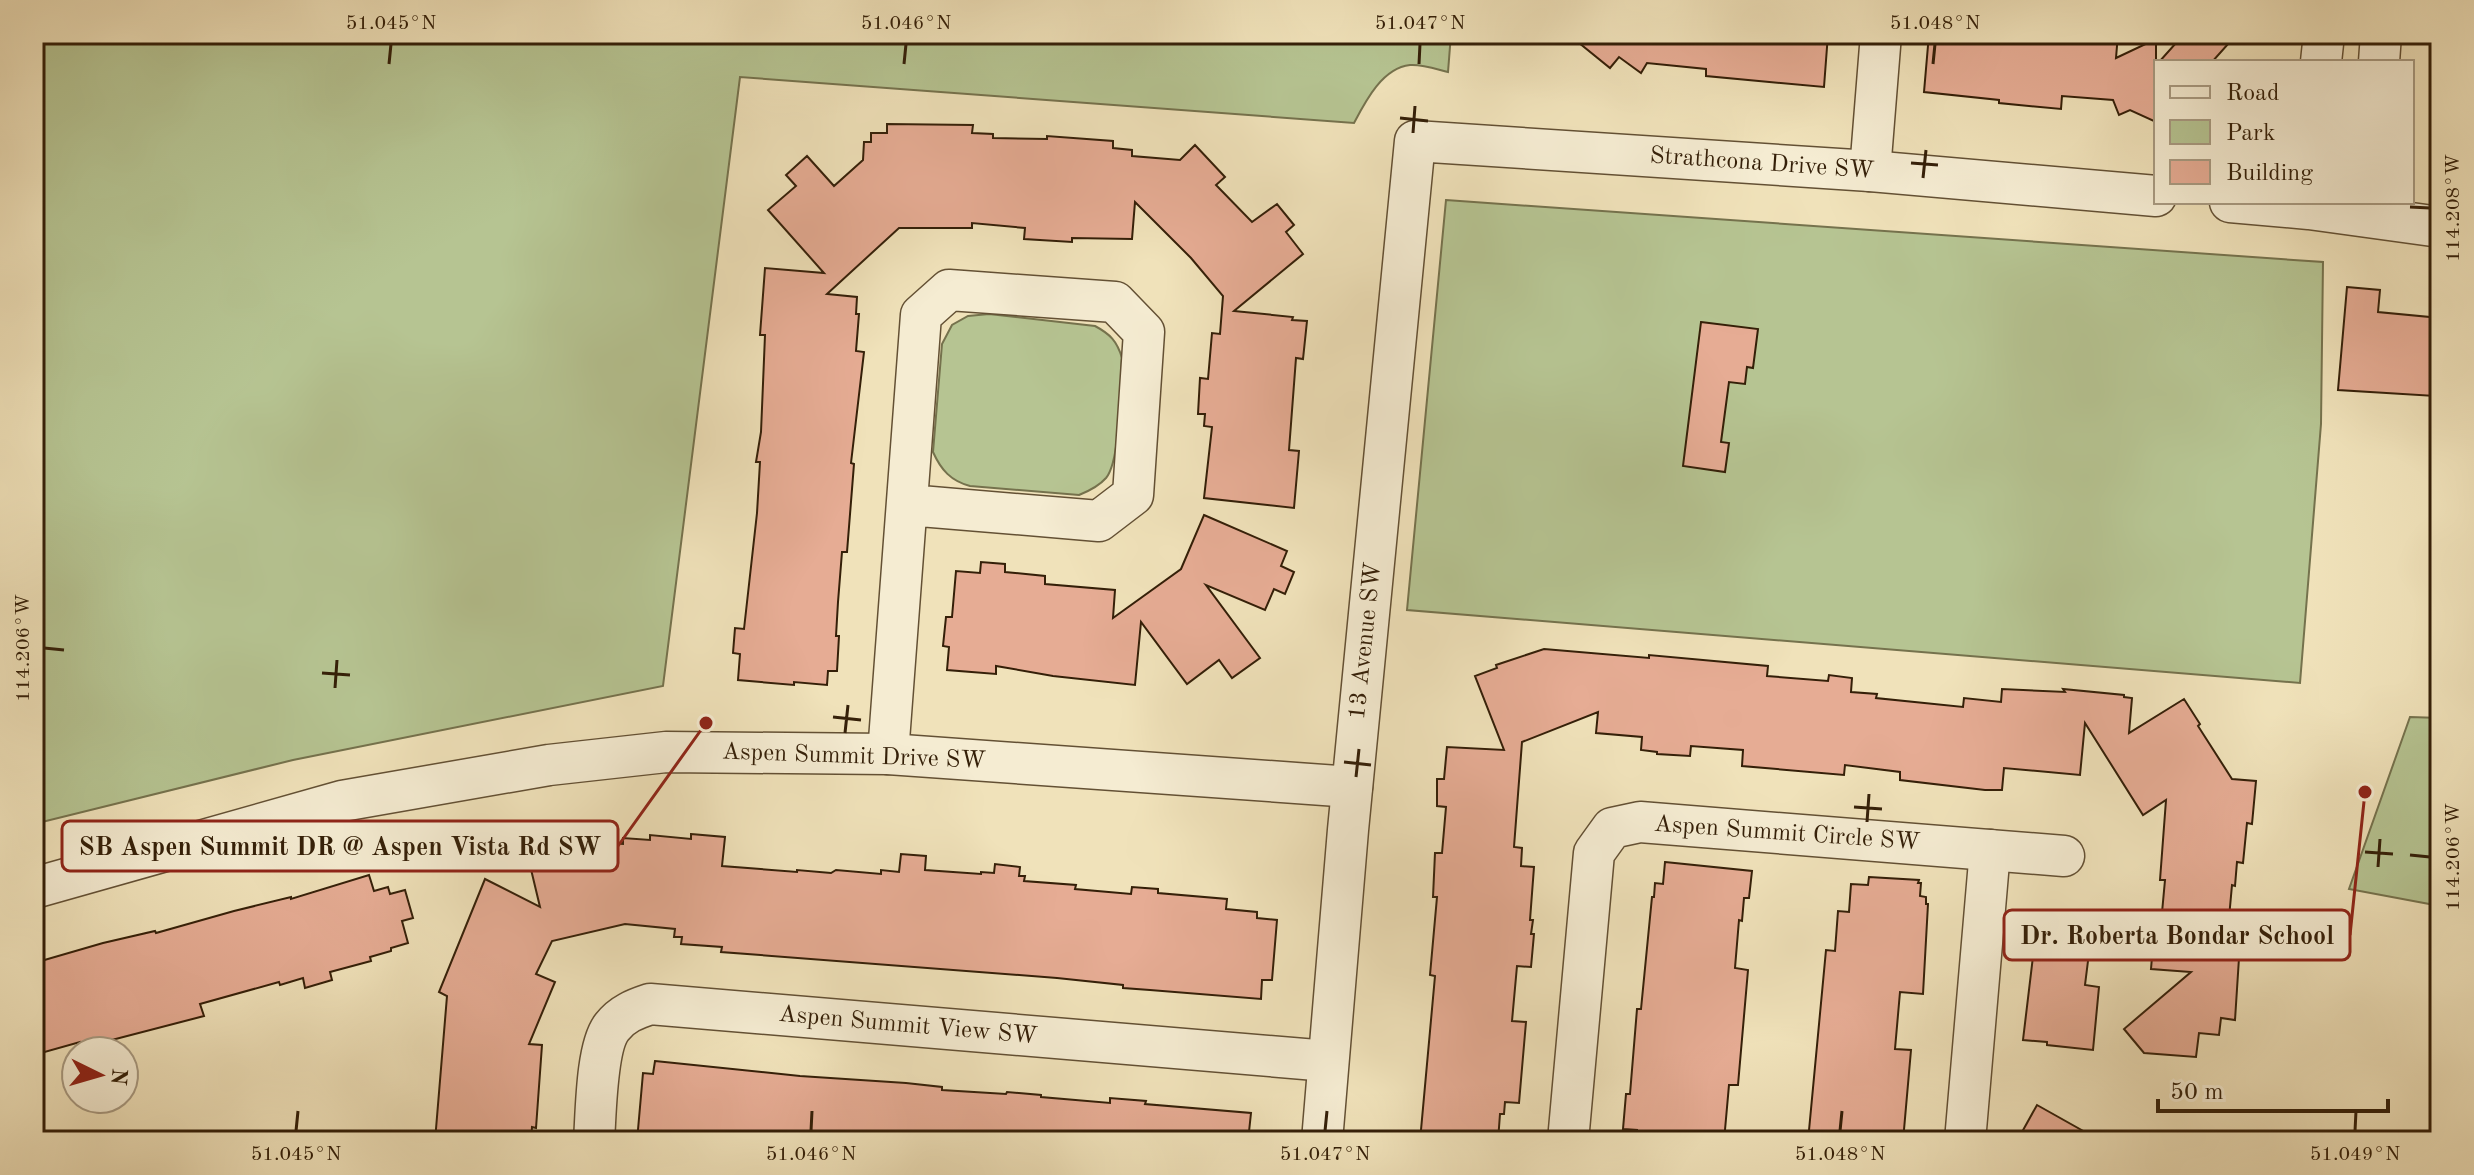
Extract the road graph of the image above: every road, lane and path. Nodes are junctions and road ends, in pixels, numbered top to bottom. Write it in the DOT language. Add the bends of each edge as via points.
graph roads {
  1 [pos="1881,34"];
  2 [pos="2324,34"];
  3 [pos="2381,34"];
  4 [pos="2321,60"];
  5 [pos="2379,60"];
  6 [pos="1415,141"];
  7 [pos="1870,171"];
  8 [pos="2154,196"];
  9 [pos="2270,204"];
  10 [pos="2309,206"];
  11 [pos="2366,209"];
  12 [pos="2440,227"];
  13 [pos="908,505"];
  14 [pos="888,754"];
  15 [pos="1352,787"];
  16 [pos="1990,850"];
  17 [pos="2064,856"];
  18 [pos="34,888"];
  19 [pos="1328,1061"];
  20 [pos="594,1141"];
  21 [pos="1322,1141"];
  22 [pos="1568,1141"];
  23 [pos="1965,1141"];
  1 -- 7 [label="street"];
  2 -- 4 [label="street"];
  3 -- 5 [label="street"];
  6 -- 7 [label="street, Strathcona Drive SW"];
  6 -- 15 [label="street, 13 Avenue SW"];
  7 -- 8 [label="street, Strathcona Drive SW"];
  9 -- 10 [label="street"];
  10 -- 11 [label="street"];
  11 -- 12 [label="street"];
  13 -- 13 [label="street" via="921,315 949,290 1115,302 1144,332 1133,495 1099,521"];
  13 -- 14 [label="street"];
  14 -- 15 [label="street, Aspen Summit Drive SW"];
  14 -- 18 [label="street, Aspen Summit Drive SW" via="666,752 549,765 342,801"];
  15 -- 19 [label="street, 13 Avenue SW"];
  16 -- 17 [label="street, Aspen Summit Circle SW"];
  16 -- 22 [label="street, Aspen Summit Circle SW" via="1640,822 1612,828 1594,853"];
  16 -- 23 [label="street"];
  19 -- 20 [label="street, Aspen Summit View SW" via="650,1004 629,1011 610,1028 602,1050"];
  19 -- 21 [label="street, 13 Avenue SW"];
}
